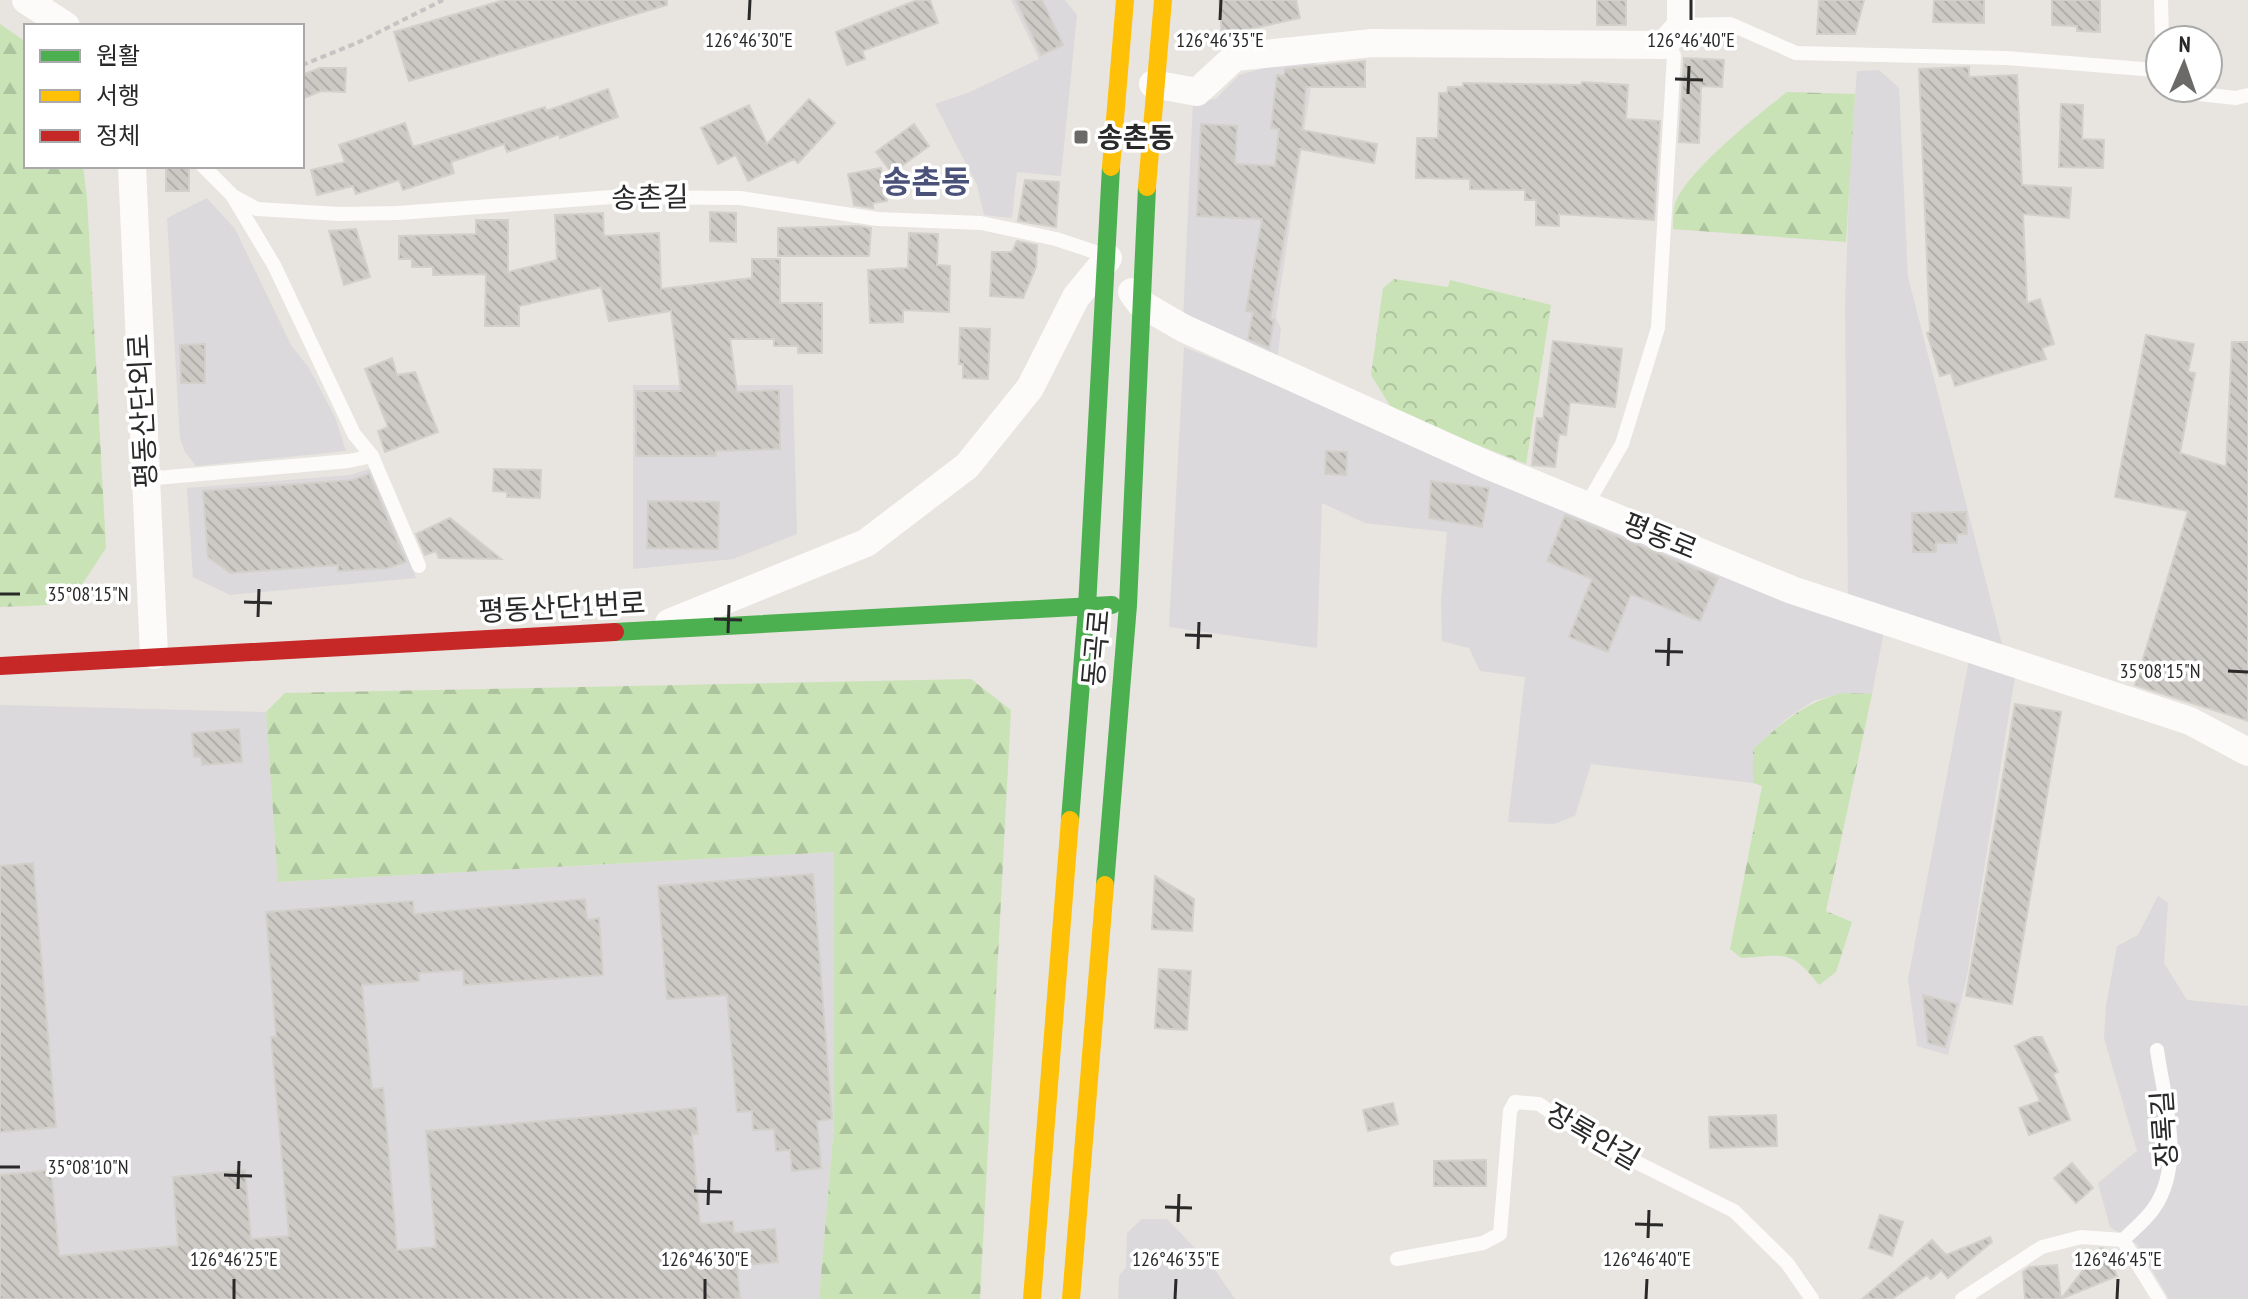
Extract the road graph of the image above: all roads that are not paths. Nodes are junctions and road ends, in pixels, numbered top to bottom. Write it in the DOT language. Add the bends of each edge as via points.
graph roads {
  1 [pos="26,0"];
  2 [pos="1125,0"];
  3 [pos="1163,0"];
  4 [pos="2161,0"];
  5 [pos="1675,23"];
  6 [pos="63,24"];
  7 [pos="2162,24"];
  8 [pos="2144,67"];
  9 [pos="1153,84"];
  10 [pos="2248,95"];
  11 [pos="2224,97"];
  12 [pos="132,168"];
  13 [pos="205,168"];
  14 [pos="233,196"];
  15 [pos="1107,256"];
  16 [pos="1140,303"];
  17 [pos="372,456"];
  18 [pos="145,479"];
  19 [pos="1586,506"];
  20 [pos="419,566"];
  21 [pos="1128,605"];
  22 [pos="1087,607"];
  23 [pos="648,631"];
  24 [pos="154,655"];
  25 [pos="0,666"];
  26 [pos="2248,752"];
  27 [pos="2157,1050"];
  28 [pos="2123,1240"];
  29 [pos="1397,1259"];
  30 [pos="1032,1299"];
  31 [pos="1071,1299"];
  32 [pos="1812,1299"];
  33 [pos="1962,1299"];
  34 [pos="2159,1299"];
  1 -- 6 [label="street"];
  2 -- 15 [label="main road, 동곡로"];
  3 -- 9 [label="main road, 동곡로"];
  4 -- 7 [label="lane"];
  5 -- 8 [label="lane" via="1730,24 1796,53"];
  5 -- 9 [label="street" via="1235,57 1197,92"];
  5 -- 19 [label="lane" via="1658,328 1622,444"];
  9 -- 16 [label="main road, 동곡로"];
  10 -- 11 [label="lane"];
  12 -- 18 [label="street, 평동산단외로"];
  13 -- 14 [label="lane, 송촌길"];
  14 -- 15 [label="lane, 송촌길" via="257,209 340,214 612,197 740,198 878,219 981,223"];
  14 -- 17 [label="lane" via="274,265 354,434"];
  15 -- 16 [label="street, 평동로"];
  15 -- 22 [label="main road, 동곡로"];
  15 -- 23 [label="street" via="1076,297 1030,388 967,466 866,543"];
  16 -- 19 [label="street, 평동로" via="1197,334"];
  16 -- 21 [label="main road, 동곡로"];
  17 -- 18 [label="lane"];
  17 -- 20 [label="lane"];
  18 -- 24 [label="street, 평동산단외로"];
  19 -- 26 [label="street, 평동로" via="1792,590 2190,721"];
  21 -- 22 [label="main road, 평동산단1번로"];
  21 -- 31 [label="main road, 동곡로"];
  22 -- 23 [label="main road, 평동산단1번로"];
  22 -- 30 [label="main road, 동곡로"];
  23 -- 24 [label="main road, 평동산단1번로"];
  24 -- 25 [label="main road, 평동산단1번로"];
  27 -- 28 [label="lane, 장록길" via="2170,1143 2169,1177 2153,1209"];
  28 -- 33 [label="lane" via="2081,1237 2042,1247"];
  28 -- 34 [label="lane"];
  29 -- 32 [label="lane, 장록안길" via="1483,1243 1500,1234 1510,1111 1515,1102 1539,1104 1592,1140 1734,1211 1787,1263"];
}
